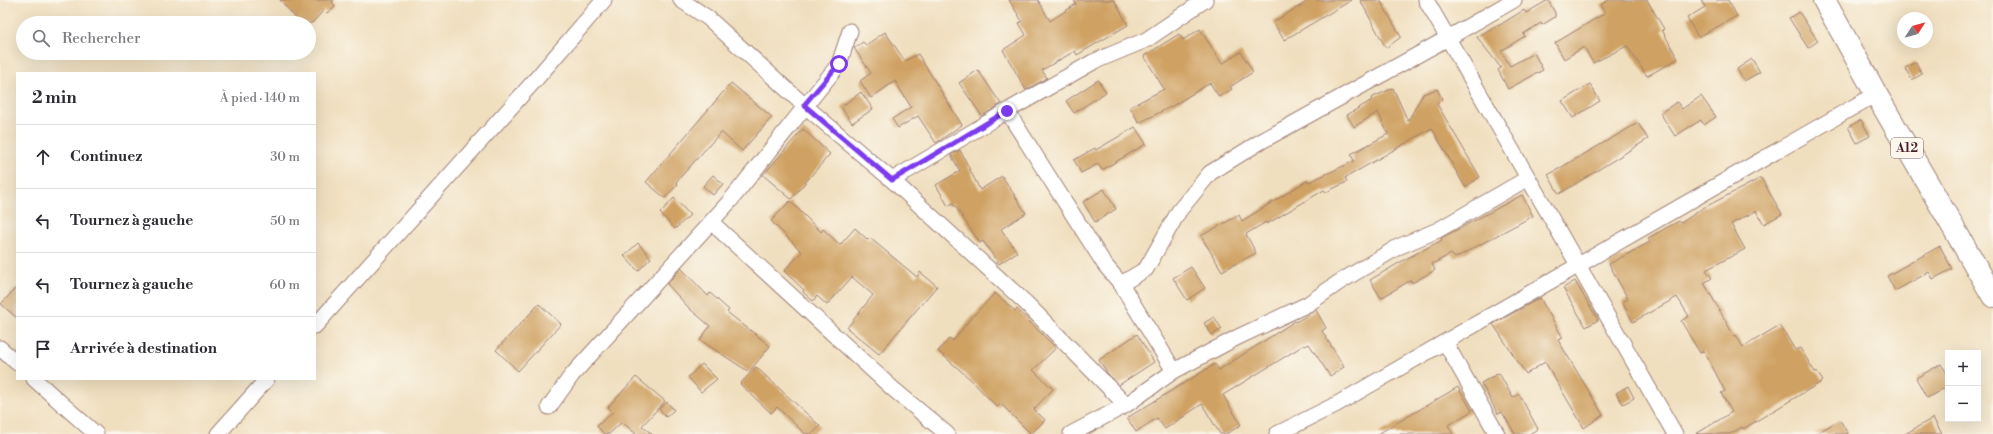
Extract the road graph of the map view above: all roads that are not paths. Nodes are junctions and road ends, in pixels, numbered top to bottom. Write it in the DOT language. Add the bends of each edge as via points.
graph roads {
  1 [pos="604,0"];
  2 [pos="681,0"];
  3 [pos="1205,0"];
  4 [pos="1426,0"];
  5 [pos="1514,0"];
  6 [pos="1824,0"];
  7 [pos="850,31"];
  8 [pos="1448,38"];
  9 [pos="1876,94"];
  10 [pos="804,105"];
  11 [pos="1007,111"];
  12 [pos="1528,178"];
  13 [pos="892,180"];
  14 [pos="711,222"];
  15 [pos="1578,266"];
  16 [pos="1121,284"];
  17 [pos="1993,296"];
  18 [pos="316,325"];
  19 [pos="1445,342"];
  20 [pos="0,348"];
  21 [pos="16,363"];
  22 [pos="1174,370"];
  23 [pos="35,380"];
  24 [pos="266,380"];
  25 [pos="1126,405"];
  26 [pos="549,407"];
  27 [pos="96,434"];
  28 [pos="218,434"];
  29 [pos="947,434"];
  30 [pos="1071,434"];
  31 [pos="1277,434"];
  32 [pos="1497,434"];
  33 [pos="1675,434"];
  1 -- 18 [label="street"];
  2 -- 10 [label="street" via="708,18"];
  3 -- 11 [label="street" via="1146,40 1093,62"];
  4 -- 8 [label="street"];
  5 -- 8 [label="street"];
  6 -- 9 [label="main road, A12"];
  7 -- 10 [label="street" via="839,64"];
  8 -- 12 [label="street"];
  8 -- 16 [label="street" via="1260,142 1210,173 1179,211 1146,269"];
  9 -- 15 [label="street"];
  9 -- 17 [label="main road, A12"];
  10 -- 13 [label="street"];
  10 -- 14 [label="street" via="730,202"];
  11 -- 13 [label="street"];
  11 -- 16 [label="street" via="1104,265"];
  12 -- 15 [label="street"];
  12 -- 22 [label="street" via="1438,230 1398,247 1308,304"];
  13 -- 25 [label="street" via="1027,304"];
  14 -- 26 [label="street" via="572,375"];
  14 -- 29 [label="street" via="892,388"];
  15 -- 19 [label="street"];
  15 -- 33 [label="street"];
  16 -- 22 [label="street"];
  19 -- 31 [label="street" via="1337,404"];
  19 -- 32 [label="street"];
  20 -- 21 [label="street"];
  22 -- 25 [label="street"];
  23 -- 27 [label="street"];
  24 -- 28 [label="street"];
  25 -- 30 [label="street"];
}
